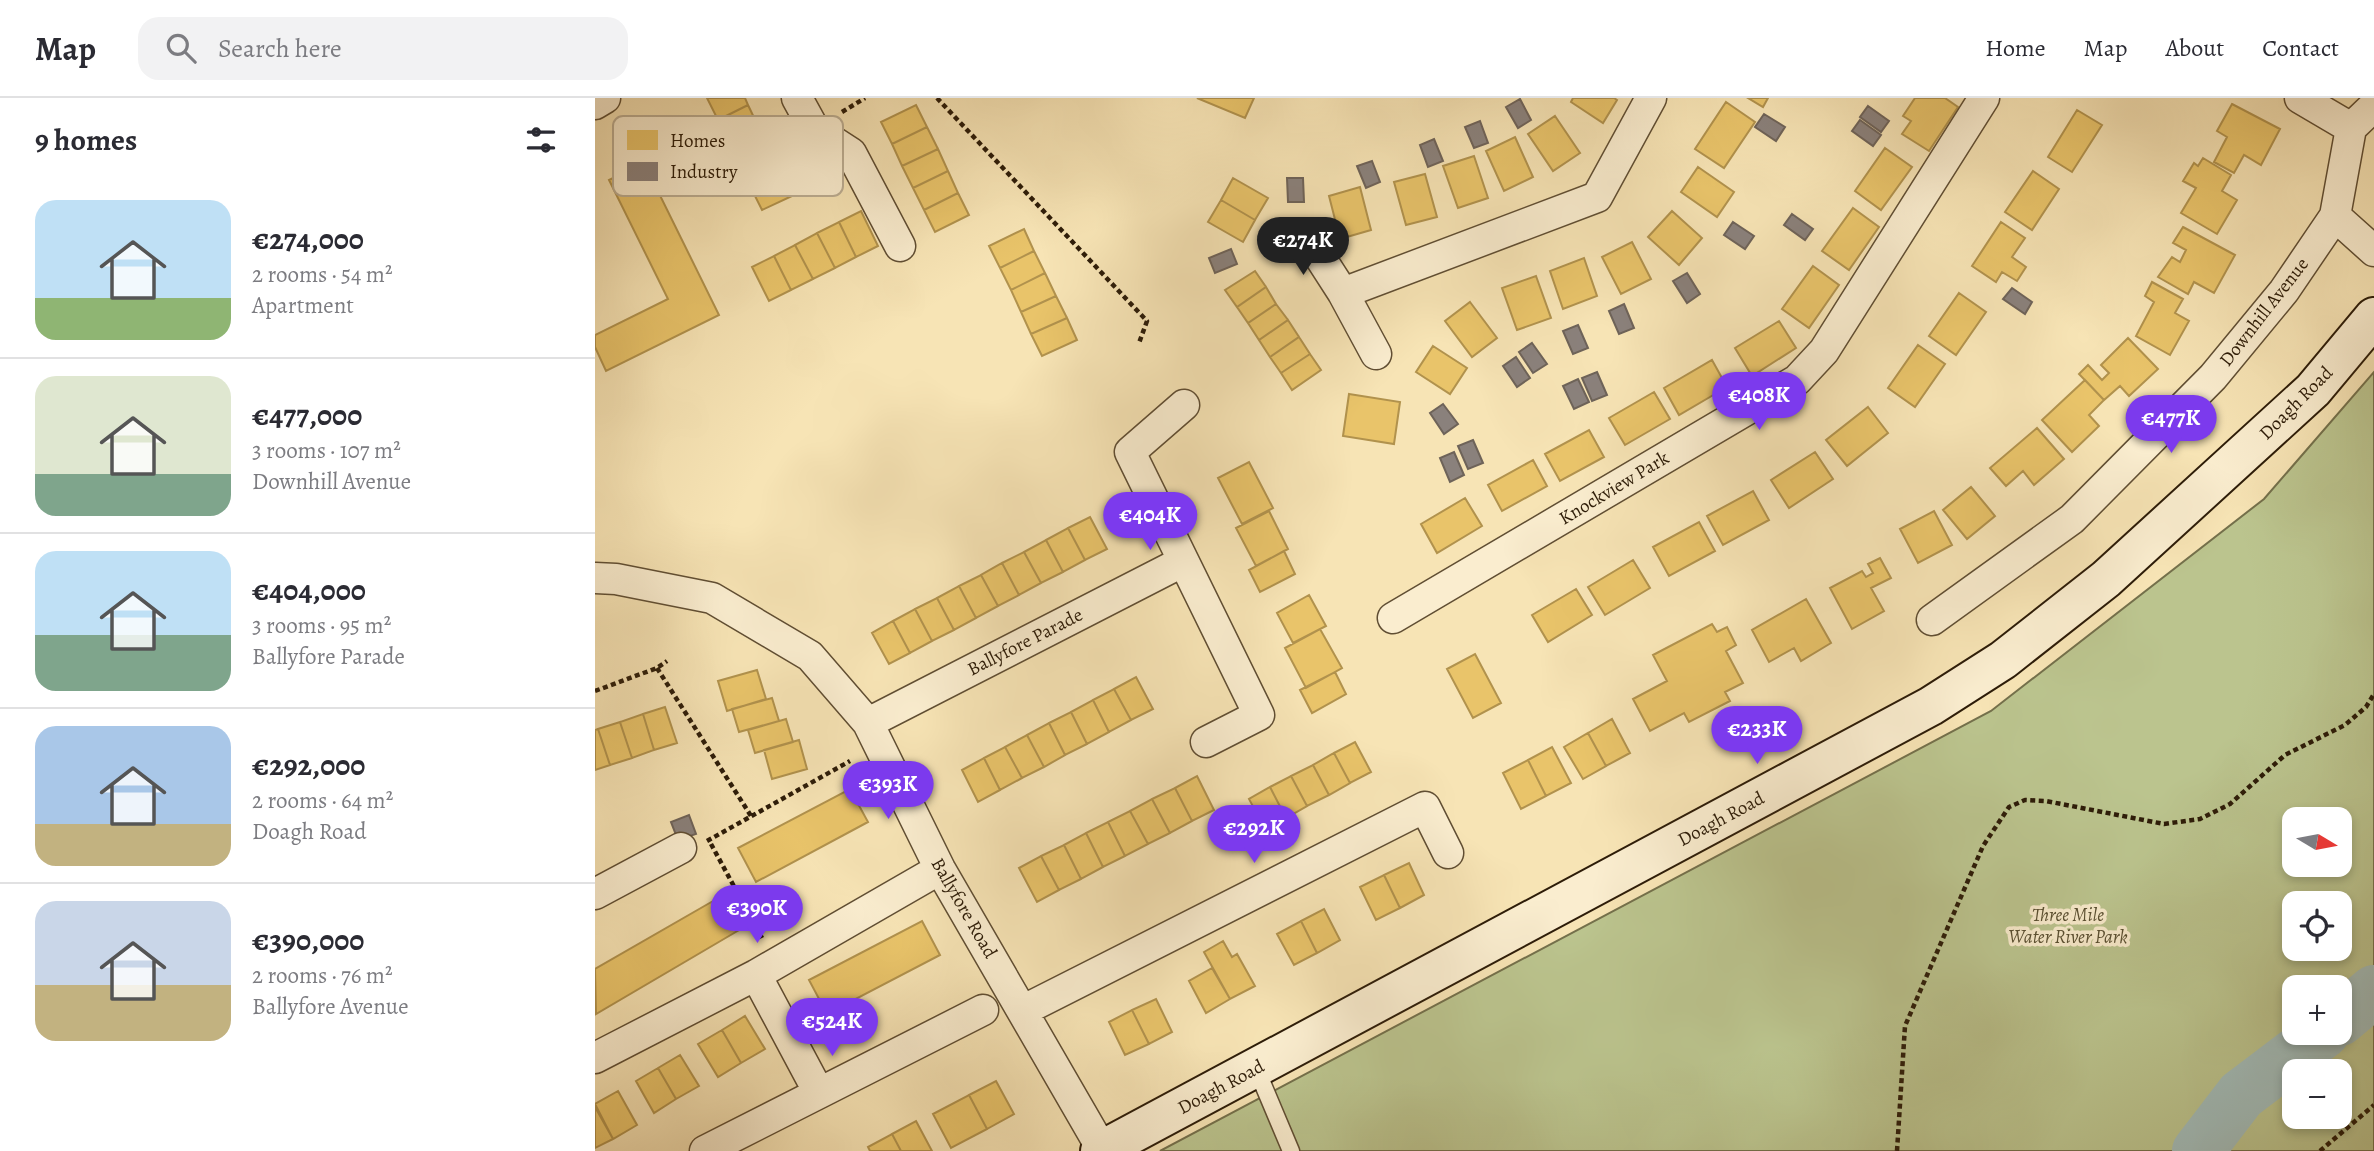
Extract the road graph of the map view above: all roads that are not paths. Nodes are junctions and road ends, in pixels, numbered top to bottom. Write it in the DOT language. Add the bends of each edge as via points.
graph roads {
  1 [pos="605,98"];
  2 [pos="797,98"];
  3 [pos="1651,98"];
  4 [pos="1985,98"];
  5 [pos="2300,98"];
  6 [pos="595,104"];
  7 [pos="2374,106"];
  8 [pos="807,116"];
  9 [pos="2351,128"];
  10 [pos="843,148"];
  11 [pos="2335,216"];
  12 [pos="1305,234"];
  13 [pos="899,246"];
  14 [pos="2374,251"];
  15 [pos="1343,293"];
  16 [pos="2374,317"];
  17 [pos="1376,354"];
  18 [pos="1184,405"];
  19 [pos="1182,562"];
  20 [pos="595,578"];
  21 [pos="1393,618"];
  22 [pos="1932,620"];
  23 [pos="868,723"];
  24 [pos="1206,743"];
  25 [pos="695,844"];
  26 [pos="1448,853"];
  27 [pos="940,869"];
  28 [pos="595,894"];
  29 [pos="766,969"];
  30 [pos="983,1010"];
  31 [pos="1024,1010"];
  32 [pos="595,1058"];
  33 [pos="1256,1068"];
  34 [pos="819,1093"];
  35 [pos="1101,1150"];
  36 [pos="705,1151"];
  37 [pos="1291,1151"];
  1 -- 6 [label="street"];
  2 -- 8 [label="street"];
  3 -- 15 [label="street" via="1597,197"];
  4 -- 21 [label="street, Knockview Park" via="1824,351 1797,380"];
  5 -- 9 [label="street"];
  7 -- 9 [label="street"];
  9 -- 11 [label="street"];
  10 -- 13 [label="street" via="851,153"];
  11 -- 14 [label="street"];
  11 -- 22 [label="street, Downhill Avenue" via="2284,290 2213,377 2091,500 2072,519"];
  12 -- 15 [label="street"];
  15 -- 17 [label="street"];
  16 -- 33 [label="main road, Doagh Road" via="2313,390 2207,489 2106,579 2003,660 1931,706"];
  18 -- 19 [label="street" via="1130,452"];
  19 -- 23 [label="street, Ballyfore Parade"];
  19 -- 24 [label="street" via="1259,715"];
  20 -- 23 [label="street, Ballyfore Road" via="712,597 810,656"];
  23 -- 27 [label="street, Ballyfore Road"];
  25 -- 28 [label="street"];
  26 -- 31 [label="street" via="1425,807"];
  27 -- 29 [label="street"];
  27 -- 31 [label="street, Ballyfore Road"];
  29 -- 32 [label="street"];
  29 -- 34 [label="street"];
  30 -- 34 [label="street"];
  31 -- 35 [label="street, Ballyfore Road"];
  33 -- 35 [label="main road, Doagh Road"];
  33 -- 37 [label="lane"];
  34 -- 36 [label="street"];
}
